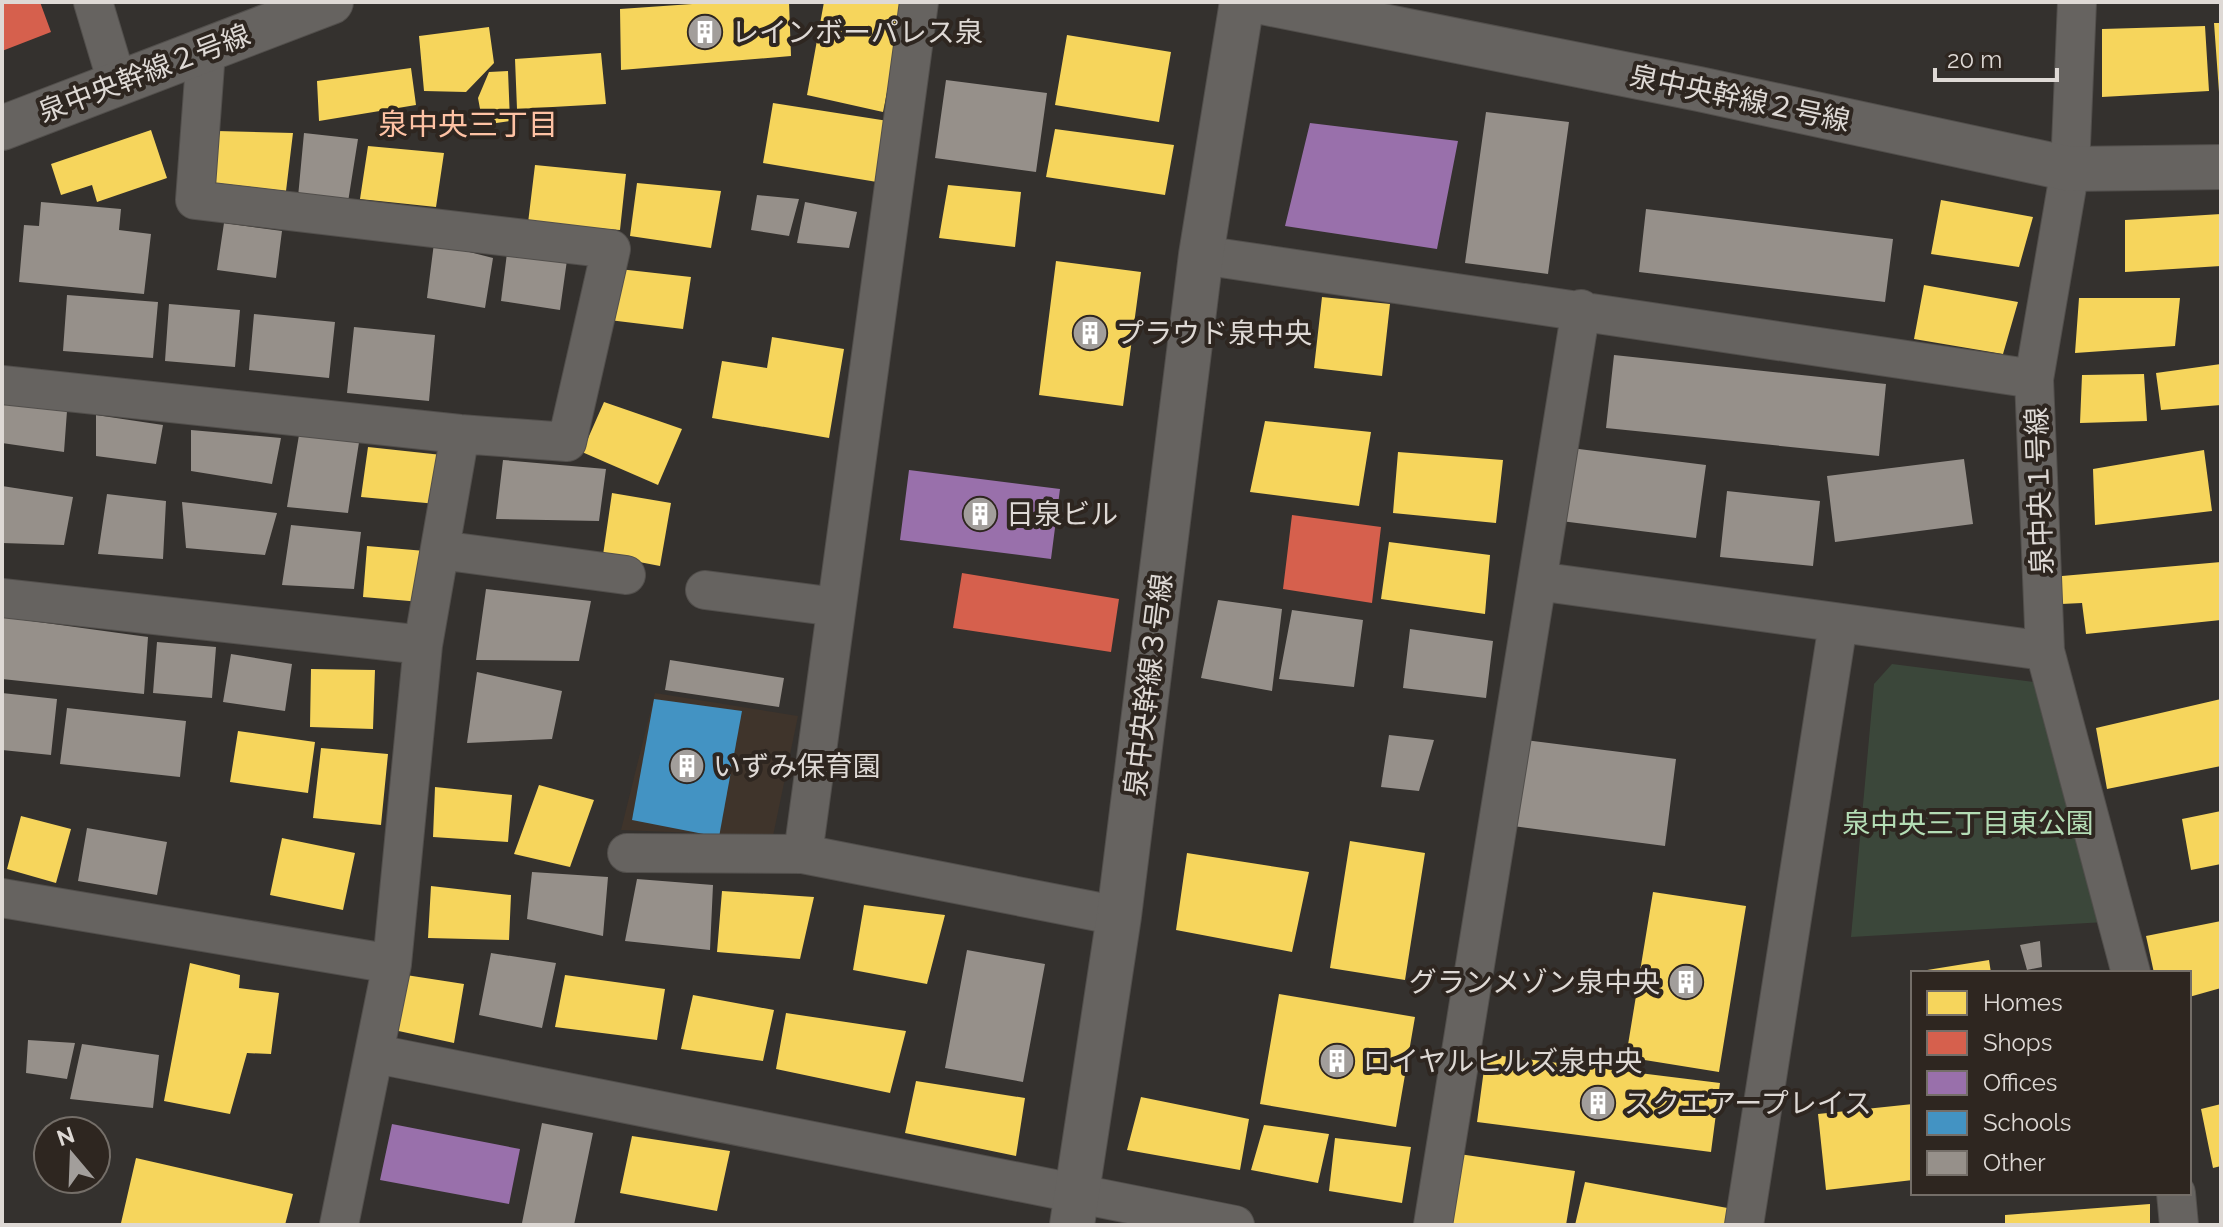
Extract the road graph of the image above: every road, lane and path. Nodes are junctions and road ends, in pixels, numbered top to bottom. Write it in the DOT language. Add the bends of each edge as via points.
graph roads {
  1 [pos="93,2"];
  2 [pos="331,2"];
  3 [pos="919,2"];
  4 [pos="1242,2"];
  5 [pos="1262,2"];
  6 [pos="2077,2"];
  7 [pos="206,51"];
  8 [pos="117,82"];
  9 [pos="2,128"];
  10 [pos="2221,167"];
  11 [pos="2070,169"];
  12 [pos="1201,255"];
  13 [pos="1581,309"];
  14 [pos="2034,379"];
  15 [pos="2,385"];
  16 [pos="460,434"];
  17 [pos="440,550"];
  18 [pos="626,575"];
  19 [pos="1537,581"];
  20 [pos="705,590"];
  21 [pos="2,598"];
  22 [pos="836,607"];
  23 [pos="1838,624"];
  24 [pos="423,645"];
  25 [pos="2045,651"];
  26 [pos="627,853"];
  27 [pos="803,854"];
  28 [pos="2,898"];
  29 [pos="1119,916"];
  30 [pos="392,964"];
  31 [pos="2130,971"];
  32 [pos="376,1054"];
  33 [pos="2176,1195"];
  34 [pos="1075,1208"];
  35 [pos="339,1225"];
  36 [pos="1235,1225"];
  37 [pos="1433,1225"];
  38 [pos="1744,1225"];
  39 [pos="2179,1225"];
  1 -- 8 [label="street"];
  2 -- 7 [label="street, 泉中央幹線２号線"];
  3 -- 22 [label="street"];
  4 -- 12 [label="street, 泉中央幹線３号線"];
  5 -- 11 [label="street, 泉中央幹線２号線"];
  6 -- 11 [label="street, 泉中央１号線"];
  7 -- 8 [label="street, 泉中央幹線２号線"];
  7 -- 16 [label="street" via="195,200 611,249 567,442"];
  8 -- 9 [label="street, 泉中央幹線２号線"];
  10 -- 11 [label="street, 泉中央幹線２号線"];
  11 -- 14 [label="street, 泉中央１号線"];
  12 -- 13 [label="street"];
  12 -- 29 [label="street, 泉中央幹線３号線"];
  13 -- 14 [label="street"];
  13 -- 19 [label="street"];
  14 -- 25 [label="street, 泉中央１号線"];
  15 -- 16 [label="street"];
  16 -- 17 [label="street"];
  17 -- 18 [label="street"];
  17 -- 24 [label="street"];
  19 -- 23 [label="street"];
  19 -- 37 [label="street"];
  20 -- 22 [label="street"];
  21 -- 24 [label="street"];
  22 -- 27 [label="street"];
  23 -- 25 [label="street"];
  23 -- 38 [label="street"];
  24 -- 30 [label="street"];
  25 -- 31 [label="street, 泉中央１号線"];
  26 -- 27 [label="street"];
  27 -- 29 [label="street"];
  28 -- 30 [label="street"];
  29 -- 34 [label="street, 泉中央幹線３号線"];
  30 -- 32 [label="street"];
  32 -- 34 [label="street"];
  32 -- 35 [label="street"];
  33 -- 39 [label="street"];
  34 -- 36 [label="street"];
}
